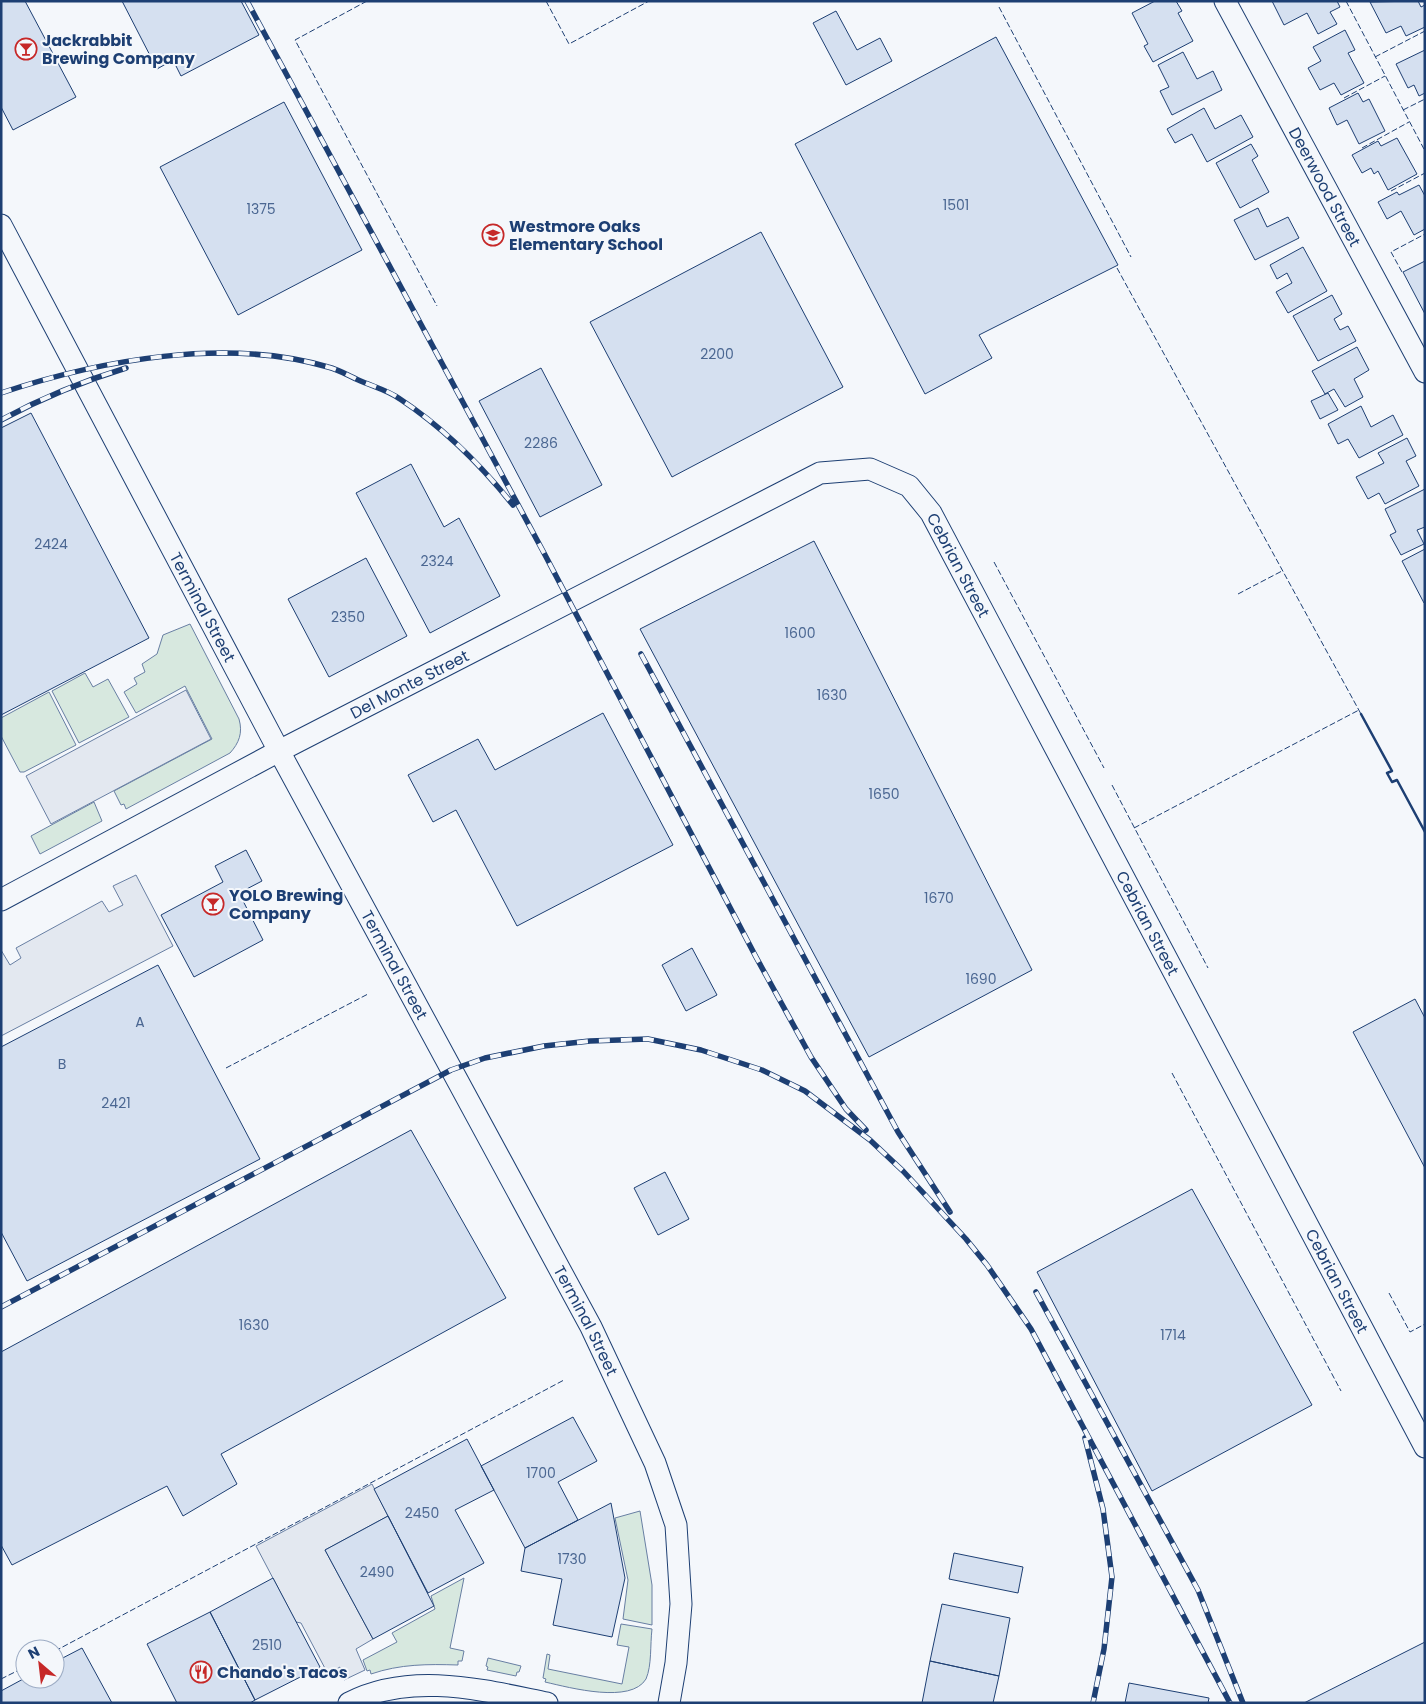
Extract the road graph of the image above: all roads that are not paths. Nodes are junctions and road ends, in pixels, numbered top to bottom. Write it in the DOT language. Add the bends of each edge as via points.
graph roads {
  1 [pos="1225,1"];
  2 [pos="1,225"];
  3 [pos="1424,369"];
  4 [pos="820,473"];
  5 [pos="279,751"];
  6 [pos="1,900"];
  7 [pos="1425,1447"];
  8 [pos="349,1703"];
  9 [pos="547,1703"];
  10 [pos="669,1703"];
  1 -- 3 [label="street, Deerwood Street"];
  2 -- 5 [label="street, Terminal Street"];
  4 -- 5 [label="street, Del Monte Street"];
  4 -- 7 [label="street, Cebrian Street" via="870,469 909,486 931,513"];
  5 -- 6 [label="street, Del Monte Street"];
  5 -- 10 [label="street, Terminal Street" via="590,1327 655,1463 676,1525 681,1604"];
  8 -- 9 [label="street" via="363,1696 421,1684 469,1687"];
}
